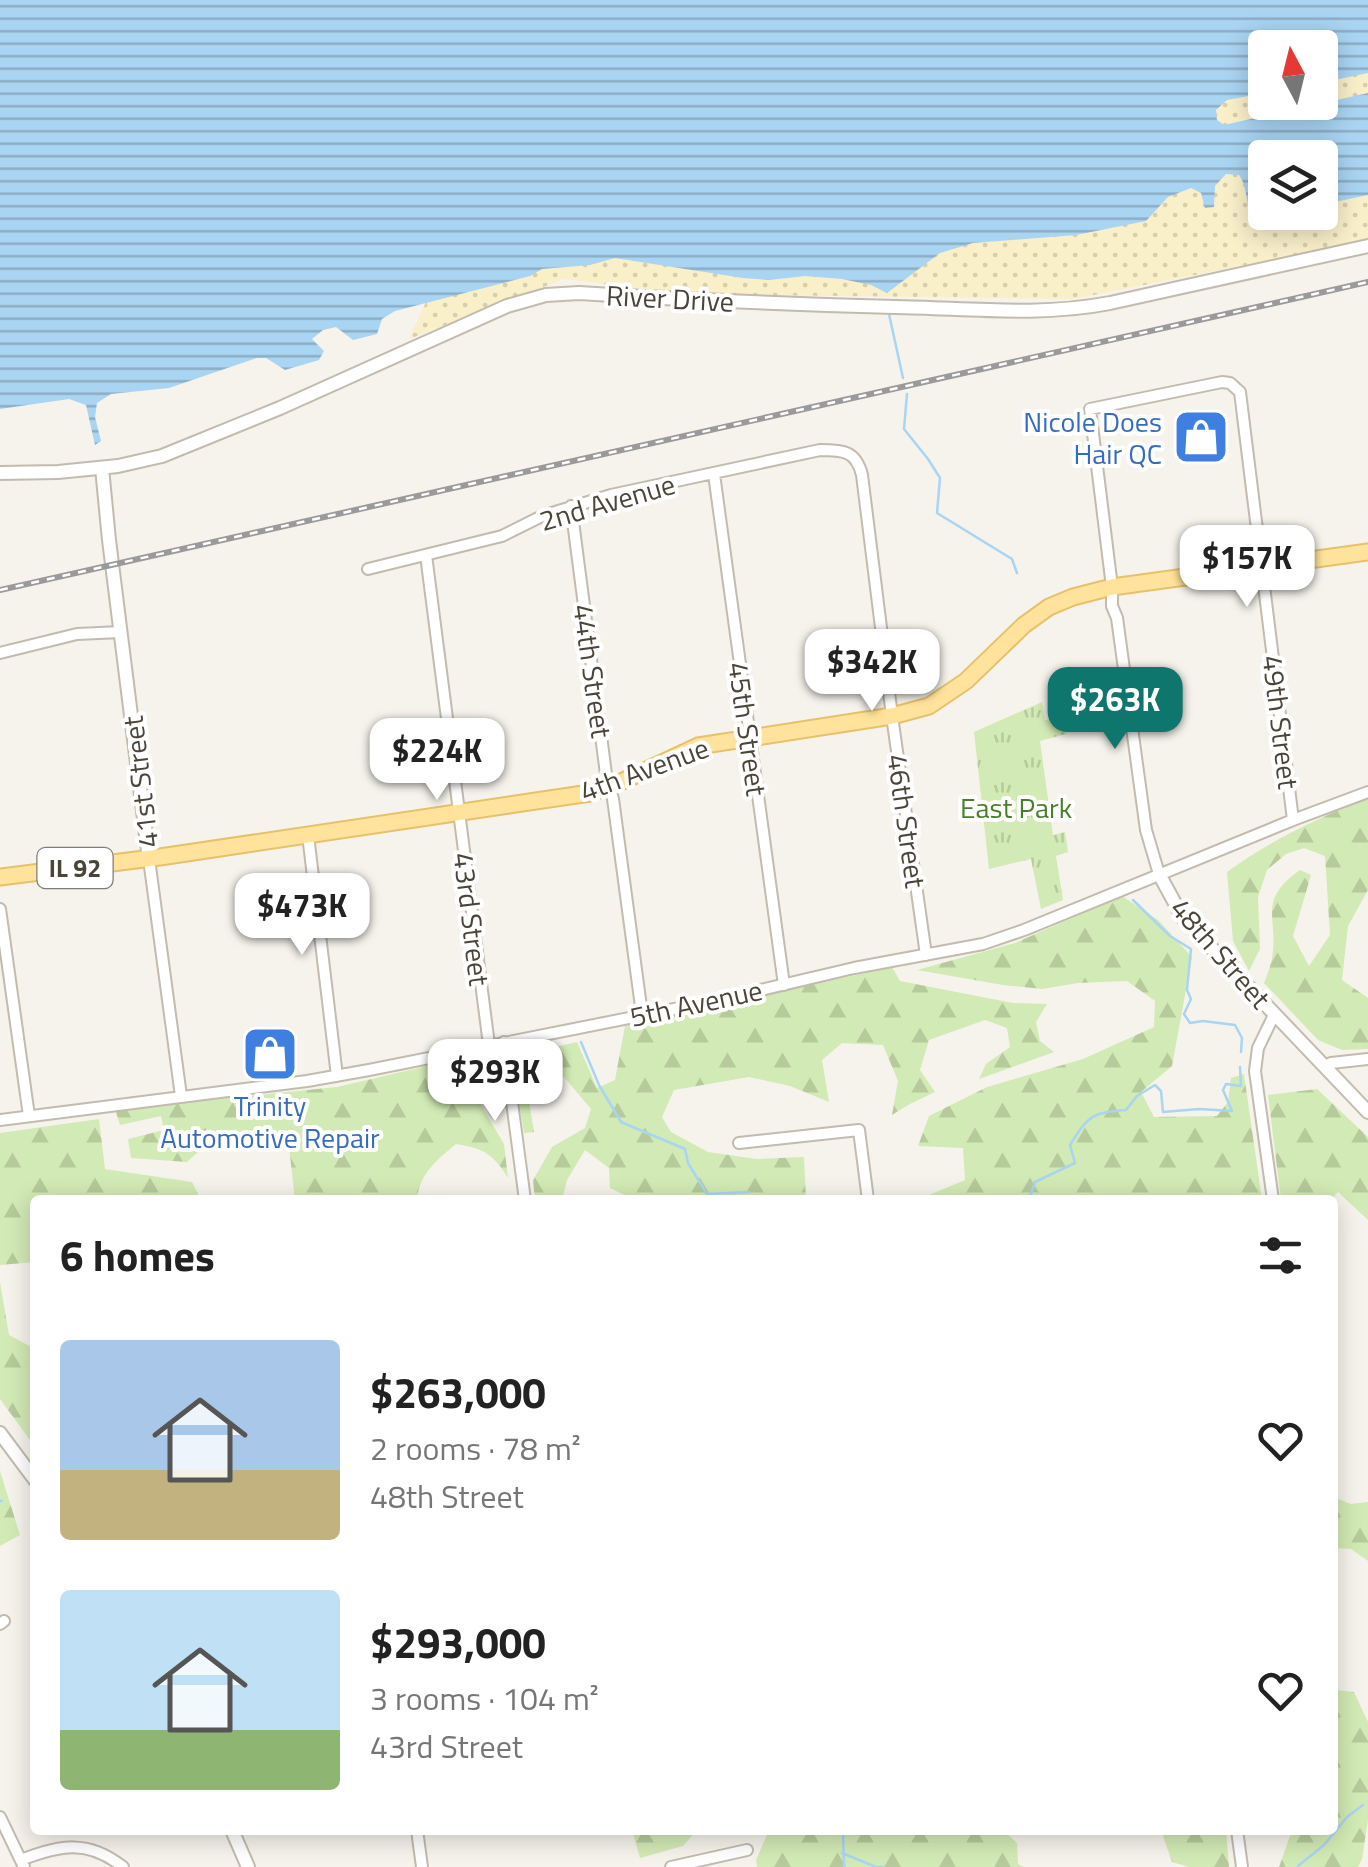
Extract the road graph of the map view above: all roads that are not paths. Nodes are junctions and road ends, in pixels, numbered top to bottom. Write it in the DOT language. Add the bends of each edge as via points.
graph roads {
  1 [pos="1368,246"];
  2 [pos="1236,386"];
  3 [pos="848,453"];
  4 [pos="102,468"];
  5 [pos="0,473"];
  6 [pos="714,474"];
  7 [pos="571,506"];
  8 [pos="1368,552"];
  9 [pos="426,556"];
  10 [pos="1261,566"];
  11 [pos="368,570"];
  12 [pos="1112,587"];
  13 [pos="121,632"];
  14 [pos="0,653"];
  15 [pos="892,716"];
  16 [pos="749,737"];
  17 [pos="610,786"];
  18 [pos="1368,792"];
  19 [pos="458,813"];
  20 [pos="1294,820"];
  21 [pos="308,835"];
  22 [pos="149,858"];
  23 [pos="1159,874"];
  24 [pos="0,877"];
  25 [pos="0,909"];
  26 [pos="926,954"];
  27 [pos="784,985"];
  28 [pos="642,1014"];
  29 [pos="1274,1015"];
  30 [pos="504,1042"];
  31 [pos="489,1045"];
  32 [pos="1368,1059"];
  33 [pos="1325,1066"];
  34 [pos="337,1076"];
  35 [pos="181,1096"];
  36 [pos="1368,1112"];
  37 [pos="29,1116"];
  38 [pos="0,1120"];
  39 [pos="739,1143"];
  40 [pos="524,1195"];
  41 [pos="867,1195"];
  42 [pos="1272,1195"];
  43 [pos="0,1433"];
  44 [pos="30,1473"];
  45 [pos="0,1817"];
  46 [pos="234,1835"];
  47 [pos="418,1835"];
  48 [pos="1238,1835"];
  49 [pos="747,1850"];
  50 [pos="23,1863"];
  51 [pos="123,1867"];
  52 [pos="248,1867"];
  53 [pos="422,1867"];
  54 [pos="671,1867"];
  55 [pos="1242,1867"];
  1 -- 4 [label="street, River Drive" via="1067,310 579,293 536,297 162,456"];
  2 -- 10 [label="street, 49th Street"];
  2 -- 12 [label="street, 48th Street" via="1213,383 1090,408"];
  3 -- 6 [label="street, 2nd Avenue" via="820,450"];
  3 -- 15 [label="street, 46th Street" via="862,475"];
  4 -- 5 [label="street, River Drive"];
  4 -- 13 [label="street, 41st Street"];
  6 -- 7 [label="street, 2nd Avenue"];
  6 -- 16 [label="street, 45th Street"];
  7 -- 9 [label="street, 2nd Avenue" via="502,536"];
  7 -- 17 [label="street, 44th Street"];
  8 -- 10 [label="main road, 4th Avenue / IL 92"];
  9 -- 11 [label="street, 2nd Avenue"];
  9 -- 19 [label="street, 43rd Street"];
  10 -- 12 [label="main road, 4th Avenue / IL 92"];
  10 -- 20 [label="street, 49th Street"];
  12 -- 15 [label="main road, 4th Avenue / IL 92" via="1050,607 953,692"];
  12 -- 23 [label="street, 48th Street" via="1146,830"];
  13 -- 14 [label="street" via="78,634"];
  13 -- 22 [label="street, 41st Street"];
  15 -- 16 [label="main road, 4th Avenue / IL 92"];
  15 -- 26 [label="street, 46th Street"];
  16 -- 17 [label="main road, 4th Avenue / IL 92" via="698,746"];
  16 -- 27 [label="street, 45th Street"];
  17 -- 19 [label="main road, 4th Avenue / IL 92"];
  17 -- 28 [label="street, 44th Street"];
  18 -- 20 [label="street, 5th Avenue"];
  19 -- 21 [label="main road, 4th Avenue / IL 92"];
  19 -- 31 [label="street, 43rd Street"];
  20 -- 23 [label="street, 5th Avenue"];
  21 -- 22 [label="main road, 4th Avenue / IL 92"];
  21 -- 34 [label="street"];
  22 -- 24 [label="main road, 4th Avenue / IL 92"];
  22 -- 35 [label="street, 41st Street"];
  23 -- 26 [label="street, 5th Avenue" via="1003,938"];
  23 -- 29 [label="street, 48th Street" via="1183,918"];
  25 -- 37 [label="street"];
  26 -- 27 [label="street, 5th Avenue"];
  27 -- 28 [label="street, 5th Avenue"];
  28 -- 30 [label="street, 5th Avenue"];
  29 -- 33 [label="street"];
  29 -- 42 [label="street, 48th Street" via="1255,1071"];
  30 -- 31 [label="street, 5th Avenue"];
  30 -- 40 [label="street"];
  31 -- 34 [label="street, 5th Avenue"];
  32 -- 33 [label="street"];
  33 -- 36 [label="street"];
  34 -- 35 [label="street, 5th Avenue"];
  35 -- 37 [label="street, 5th Avenue"];
  37 -- 38 [label="street, 5th Avenue"];
  39 -- 41 [label="street" via="860,1130"];
  43 -- 44 [label="street"];
  45 -- 50 [label="street"];
  46 -- 52 [label="street"];
  47 -- 53 [label="street"];
  48 -- 55 [label="street"];
  49 -- 54 [label="street"];
  50 -- 51 [label="street" via="76,1846"];
}
